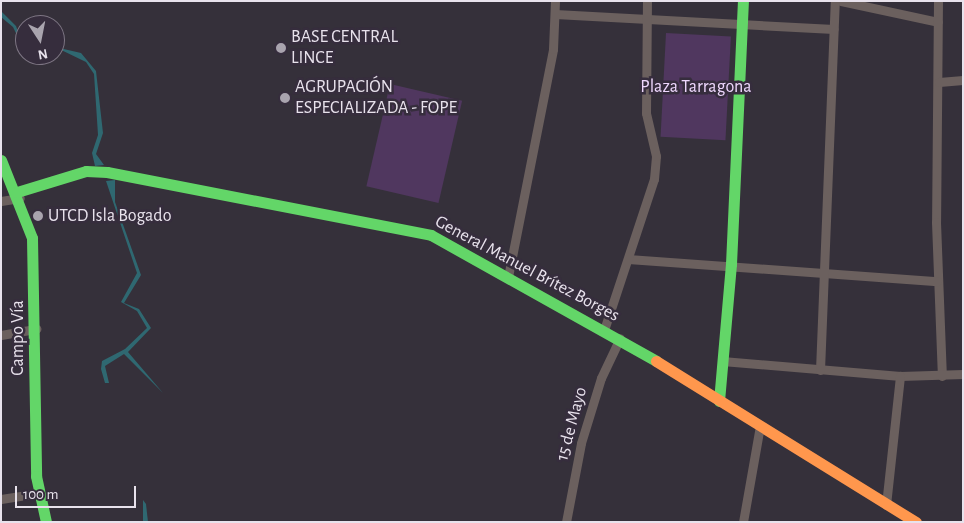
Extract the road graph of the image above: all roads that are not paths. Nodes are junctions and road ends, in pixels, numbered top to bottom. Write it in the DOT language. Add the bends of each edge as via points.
graph roads {
  1 [pos="555,1"];
  2 [pos="647,1"];
  3 [pos="743,1"];
  4 [pos="835,1"];
  5 [pos="840,1"];
  6 [pos="938,1"];
  7 [pos="555,14"];
  8 [pos="646,17"];
  9 [pos="938,22"];
  10 [pos="742,24"];
  11 [pos="834,29"];
  12 [pos="963,80"];
  13 [pos="939,82"];
  14 [pos="1,160"];
  15 [pos="18,195"];
  16 [pos="1,201"];
  17 [pos="628,259"];
  18 [pos="731,264"];
  19 [pos="824,271"];
  20 [pos="508,277"];
  21 [pos="937,281"];
  22 [pos="36,329"];
  23 [pos="604,330"];
  24 [pos="1,335"];
  25 [pos="620,338"];
  26 [pos="722,361"];
  27 [pos="820,370"];
  28 [pos="963,374"];
  29 [pos="900,376"];
  30 [pos="942,376"];
  31 [pos="719,401"];
  32 [pos="760,426"];
  33 [pos="37,492"];
  34 [pos="1,499"];
  35 [pos="886,505"];
  36 [pos="912,521"];
  37 [pos="46,522"];
  38 [pos="566,522"];
  39 [pos="743,522"];
  1 -- 7 [label="street"];
  2 -- 8 [label="street"];
  3 -- 10 [label="street"];
  4 -- 11 [label="street"];
  5 -- 9 [label="street"];
  6 -- 9 [label="street"];
  7 -- 8 [label="street"];
  7 -- 20 [label="street" via="553,49"];
  8 -- 10 [label="street"];
  8 -- 17 [label="street" via="646,113 656,156 648,201"];
  9 -- 13 [label="street"];
  10 -- 11 [label="street"];
  10 -- 18 [label="street"];
  11 -- 19 [label="street"];
  12 -- 13 [label="street"];
  13 -- 21 [label="street"];
  14 -- 15 [label="street, Campo Vía"];
  15 -- 16 [label="street"];
  15 -- 20 [label="street, General Manuel Brítez Borges" via="86,171 125,175 414,230 442,239"];
  15 -- 22 [label="street, Campo Vía" via="32,238"];
  17 -- 18 [label="street"];
  17 -- 23 [label="street"];
  18 -- 19 [label="street"];
  18 -- 26 [label="street"];
  19 -- 21 [label="street"];
  19 -- 27 [label="street"];
  20 -- 23 [label="street, General Manuel Brítez Borges"];
  21 -- 30 [label="street"];
  22 -- 24 [label="street"];
  22 -- 33 [label="street, Campo Vía"];
  23 -- 25 [label="street, General Manuel Brítez Borges"];
  25 -- 31 [label="street, General Manuel Brítez Borges"];
  25 -- 38 [label="street, 15 de Mayo" via="601,378 581,444"];
  26 -- 27 [label="street"];
  26 -- 31 [label="street"];
  27 -- 29 [label="street"];
  28 -- 30 [label="street"];
  29 -- 30 [label="street"];
  29 -- 35 [label="street"];
  31 -- 32 [label="street, General Manuel Brítez Borges"];
  32 -- 35 [label="street, General Manuel Brítez Borges"];
  32 -- 39 [label="street"];
  33 -- 34 [label="street"];
  33 -- 37 [label="street, Campo Vía"];
  35 -- 36 [label="street, General Manuel Brítez Borges"];
}
